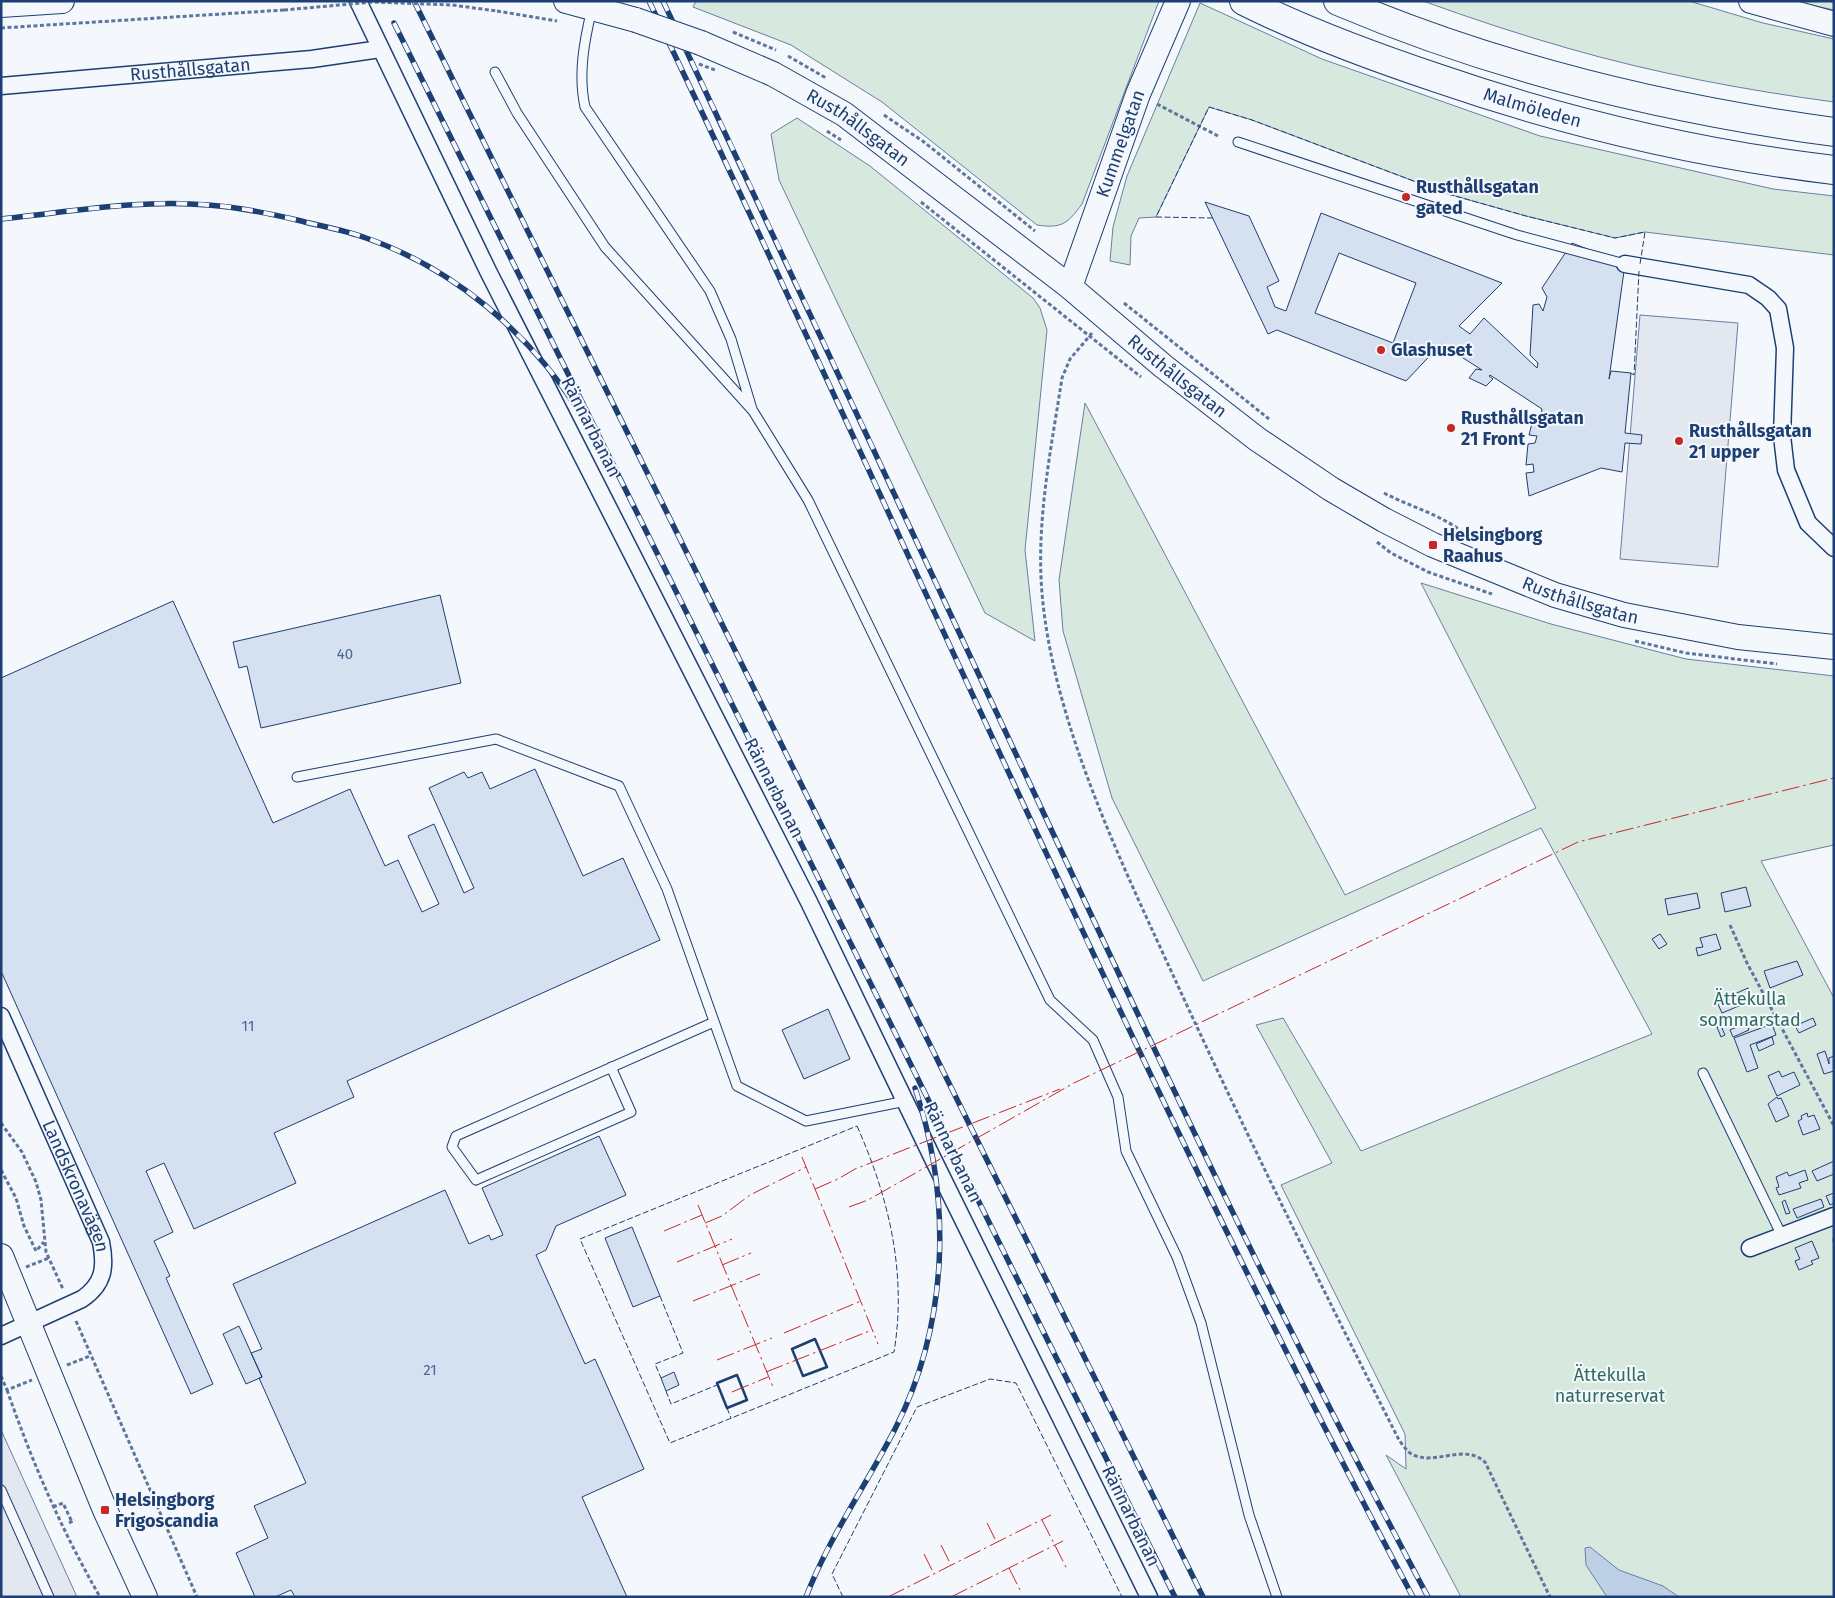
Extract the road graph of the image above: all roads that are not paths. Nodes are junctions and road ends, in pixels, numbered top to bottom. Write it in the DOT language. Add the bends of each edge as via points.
graph roads {
  1 [pos="62,1"];
  2 [pos="358,1"];
  3 [pos="566,1"];
  4 [pos="1178,1"];
  5 [pos="1244,1"];
  6 [pos="1338,1"];
  7 [pos="1751,1"];
  8 [pos="1,5"];
  9 [pos="592,8"];
  10 [pos="1834,24"];
  11 [pos="380,49"];
  12 [pos="495,72"];
  13 [pos="1,86"];
  14 [pos="1834,132"];
  15 [pos="1238,142"];
  16 [pos="1834,170"];
  17 [pos="1625,264"];
  18 [pos="1070,287"];
  19 [pos="753,412"];
  20 [pos="1834,548"];
  21 [pos="1834,647"];
  22 [pos="297,777"];
  23 [pos="1,1016"];
  24 [pos="714,1022"];
  25 [pos="611,1067"];
  26 [pos="1703,1073"];
  27 [pos="906,1101"];
  28 [pos="1834,1216"];
  29 [pos="1782,1236"];
  30 [pos="1750,1248"];
  31 [pos="1,1256"];
  32 [pos="28,1323"];
  33 [pos="1,1336"];
  34 [pos="1,1490"];
  35 [pos="49,1597"];
  36 [pos="145,1597"];
  37 [pos="1149,1597"];
  38 [pos="1277,1597"];
  1 -- 8 [label="main road"];
  2 -- 11 [label="street, Rännarbanan"];
  3 -- 9 [label="main road, Rusthållsgatan"];
  4 -- 18 [label="main road, Kummelgatan" via="1138,94"];
  5 -- 16 [label="highway, Malmöleden" via="1359,51 1502,100 1651,138 1739,156"];
  6 -- 14 [label="highway, Malmöleden" via="1426,36 1520,66 1715,114"];
  7 -- 10 [label="main road"];
  9 -- 18 [label="main road, Rusthållsgatan, bridge" via="701,43 773,74 844,114"];
  9 -- 19 [label="lane" via="584,52 582,90 586,107 710,291 731,339"];
  11 -- 13 [label="street, Rusthållsgatan" via="312,59"];
  11 -- 27 [label="street, Rännarbanan" via="488,271 809,902"];
  12 -- 19 [label="lane" via="517,113 606,247"];
  15 -- 17 [label="lane" via="1516,236"];
  17 -- 20 [label="street" via="1750,285 1778,309 1785,348 1782,436 1786,470 1808,523"];
  18 -- 21 [label="main road, Rusthållsgatan" via="1163,366 1257,439 1331,489 1433,545 1555,595 1624,615 1738,637"];
  19 -- 38 [label="lane" via="808,500 1050,1000 1093,1040 1118,1097 1126,1151 1177,1257 1201,1324 1249,1515"];
  22 -- 24 [label="lane" via="496,738 619,786 667,889"];
  23 -- 32 [label="street, Landskronavägen" via="101,1242 104,1269 92,1292"];
  24 -- 25 [label="lane"];
  24 -- 27 [label="lane" via="737,1086 806,1121"];
  25 -- 25 [label="lane" via="631,1112 476,1180 452,1146 456,1136"];
  26 -- 29 [label="lane"];
  27 -- 37 [label="street, Rännarbanan"];
  28 -- 29 [label="street"];
  29 -- 30 [label="street"];
  31 -- 32 [label="main road"];
  32 -- 33 [label="street, Landskronavägen"];
  32 -- 36 [label="main road" via="105,1510"];
  34 -- 35 [label="lane"];
}
